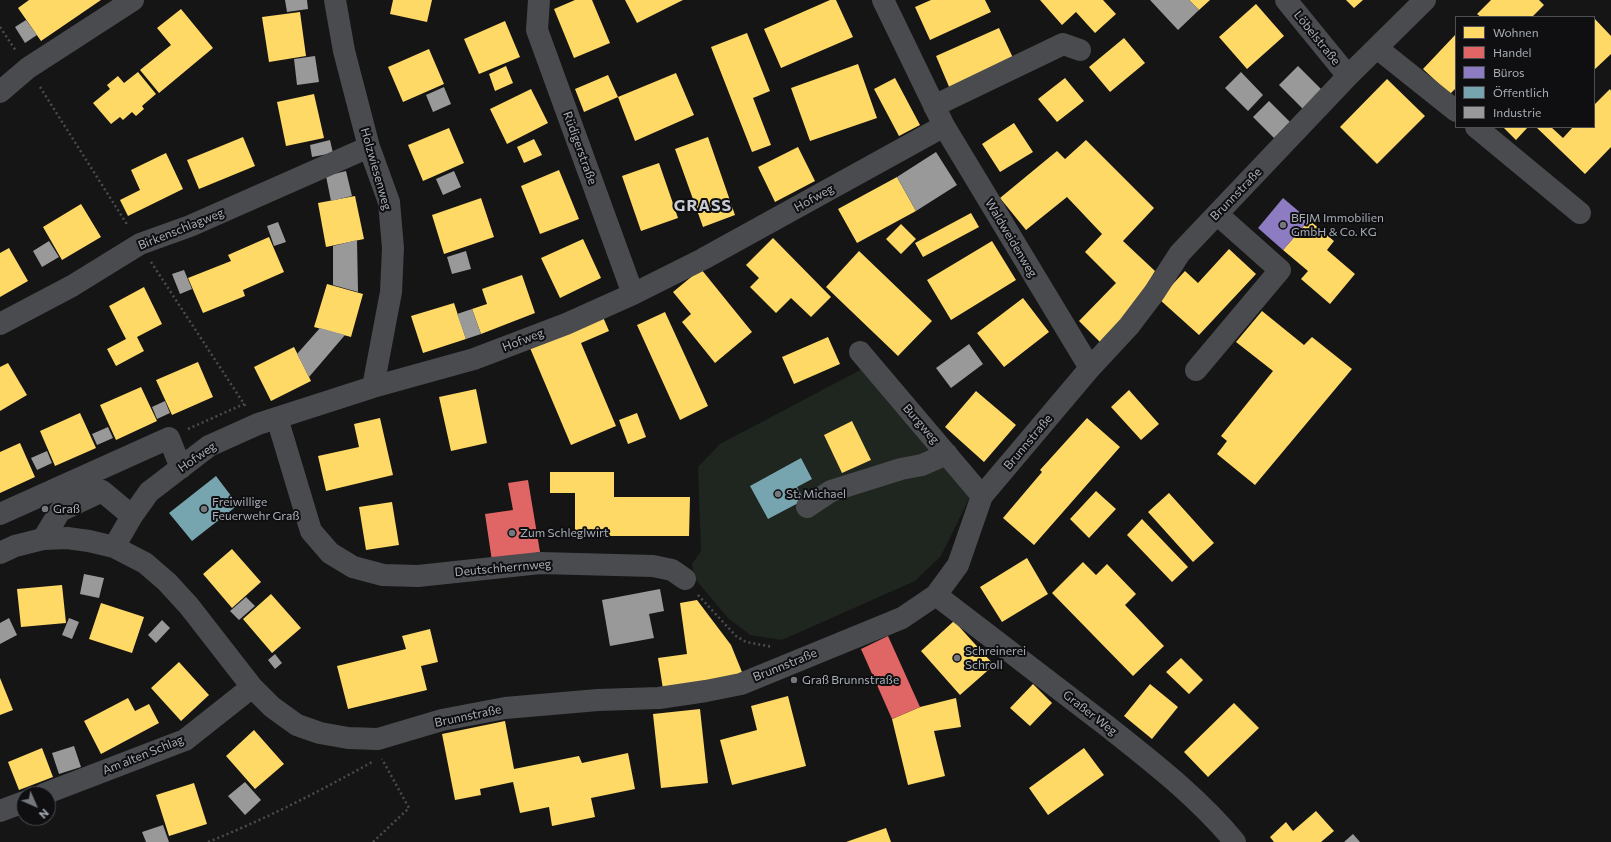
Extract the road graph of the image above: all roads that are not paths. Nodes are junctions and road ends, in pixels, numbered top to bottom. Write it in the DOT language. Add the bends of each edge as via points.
graph roads {
  1 [pos="133,0"];
  2 [pos="335,0"];
  3 [pos="539,0"];
  4 [pos="882,0"];
  5 [pos="1286,0"];
  6 [pos="1424,0"];
  7 [pos="1376,48"];
  8 [pos="1080,50"];
  9 [pos="1348,76"];
  10 [pos="0,92"];
  11 [pos="1455,110"];
  12 [pos="939,116"];
  13 [pos="1477,128"];
  14 [pos="369,147"];
  15 [pos="1580,213"];
  16 [pos="1217,214"];
  17 [pos="634,294"];
  18 [pos="0,324"];
  19 [pos="860,352"];
  20 [pos="1090,368"];
  21 [pos="1196,370"];
  22 [pos="373,386"];
  23 [pos="277,418"];
  24 [pos="947,454"];
  25 [pos="181,468"];
  26 [pos="982,496"];
  27 [pos="807,507"];
  28 [pos="0,514"];
  29 [pos="132,516"];
  30 [pos="42,539"];
  31 [pos="114,547"];
  32 [pos="0,553"];
  33 [pos="685,579"];
  34 [pos="936,595"];
  35 [pos="252,687"];
  36 [pos="56,789"];
  37 [pos="16,805"];
  38 [pos="0,811"];
  39 [pos="1235,842"];
  1 -- 10 [label="street" via="28,68"];
  2 -- 14 [label="street, Holzwiesenweg" via="344,51"];
  3 -- 17 [label="street, Rüdigerstraße" via="537,30"];
  4 -- 12 [label="street, Waldweidenweg"];
  5 -- 9 [label="street, Löbelstraße"];
  6 -- 7 [label="street, Brunnstraße"];
  7 -- 9 [label="street, Brunnstraße"];
  7 -- 11 [label="street"];
  8 -- 12 [label="street" via="1063,44"];
  9 -- 16 [label="street, Brunnstraße"];
  12 -- 17 [label="street, Hofweg" via="703,259"];
  12 -- 20 [label="street, Waldweidenweg"];
  13 -- 15 [label="street"];
  14 -- 18 [label="street, Birkenschlagweg" via="190,226 140,244 72,286"];
  14 -- 22 [label="street, Holzwiesenweg" via="389,202 393,248 391,292"];
  16 -- 20 [label="street, Brunnstraße" via="1180,253 1129,326"];
  16 -- 21 [label="street" via="1280,270"];
  17 -- 22 [label="street, Hofweg" via="566,324 474,359"];
  19 -- 24 [label="street, Burgweg"];
  20 -- 26 [label="street, Brunnstraße"];
  22 -- 23 [label="street, Hofweg"];
  23 -- 25 [label="street, Hofweg" via="209,446"];
  23 -- 33 [label="street, Deutschherrnweg" via="311,531 330,553 353,567 383,575 418,576 540,563 653,566 672,570"];
  24 -- 26 [label="street, Burgweg"];
  24 -- 27 [label="street" via="922,465 831,491"];
  25 -- 28 [label="street" via="169,438"];
  25 -- 29 [label="street, Hofweg" via="149,492"];
  26 -- 34 [label="street, Brunnstraße" via="958,565"];
  29 -- 30 [label="street" via="102,491 60,511"];
  29 -- 31 [label="street, Hofweg"];
  30 -- 31 [label="street, Brunnstraße" via="67,538"];
  30 -- 32 [label="street, Brunnstraße"];
  31 -- 35 [label="street, Brunnstraße" via="145,563 167,582"];
  34 -- 35 [label="street, Brunnstraße" via="902,618 741,684 659,698 505,708 442,720 378,739 348,738 320,733 297,725 272,707"];
  34 -- 39 [label="street, Graßer Weg" via="1174,779 1220,823"];
  35 -- 36 [label="street, Am alten Schlag" via="185,740"];
  37 -- 38 [label="street"];
}
